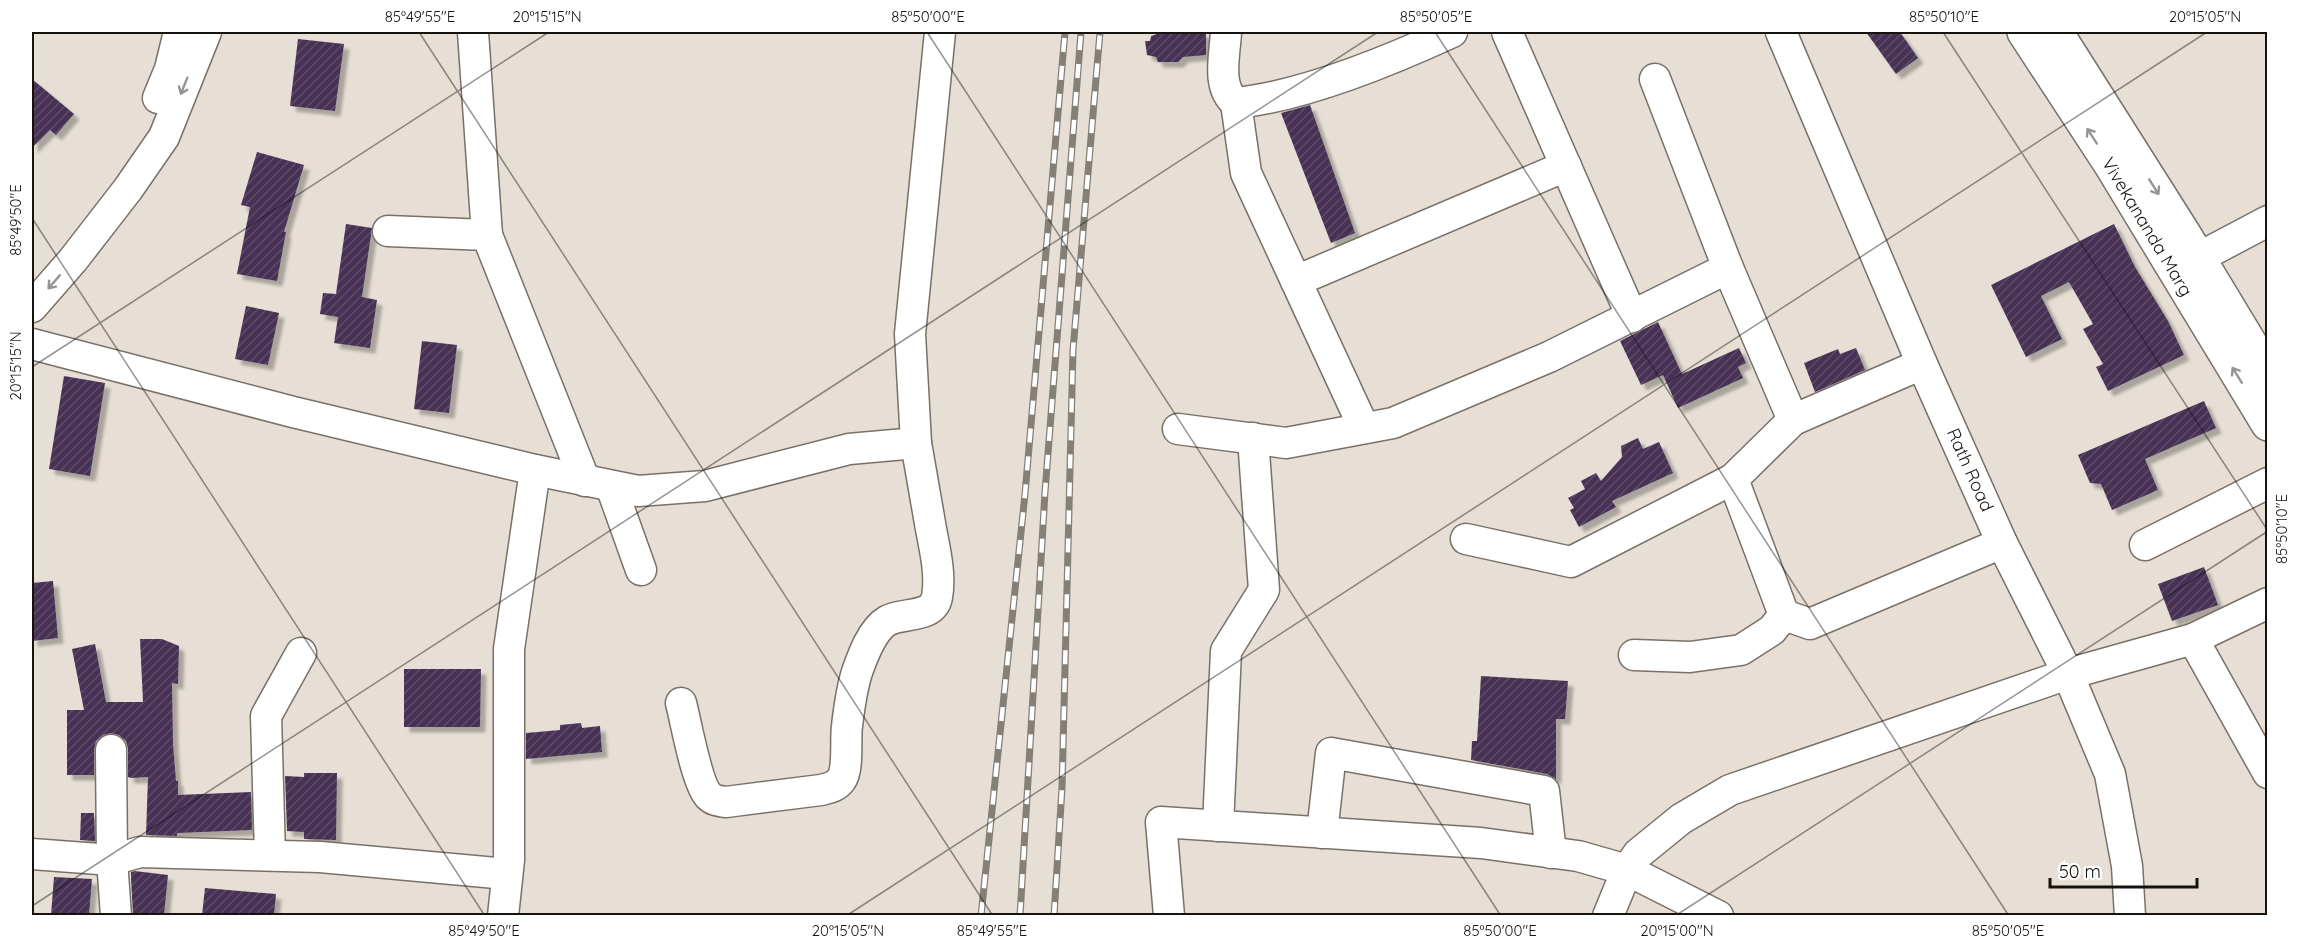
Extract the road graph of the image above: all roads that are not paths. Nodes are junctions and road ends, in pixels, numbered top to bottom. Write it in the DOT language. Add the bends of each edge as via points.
graph roads {
  1 [pos="179,32"];
  2 [pos="206,32"];
  3 [pos="473,32"];
  4 [pos="940,32"];
  5 [pos="1226,32"];
  6 [pos="1452,32"];
  7 [pos="1507,32"];
  8 [pos="1781,32"];
  9 [pos="2024,32"];
  10 [pos="2056,32"];
  11 [pos="1655,79"];
  12 [pos="1236,104"];
  13 [pos="1566,166"];
  14 [pos="2268,221"];
  15 [pos="388,231"];
  16 [pos="487,235"];
  17 [pos="2198,258"];
  18 [pos="1728,268"];
  19 [pos="32,275"];
  20 [pos="1296,281"];
  21 [pos="32,307"];
  22 [pos="1632,317"];
  23 [pos="32,344"];
  24 [pos="1922,364"];
  25 [pos="2268,373"];
  26 [pos="1792,420"];
  27 [pos="2268,424"];
  28 [pos="1178,429"];
  29 [pos="1364,429"];
  30 [pos="1253,438"];
  31 [pos="916,443"];
  32 [pos="535,470"];
  33 [pos="1733,478"];
  34 [pos="598,483"];
  35 [pos="2268,483"];
  36 [pos="1466,539"];
  37 [pos="2002,543"];
  38 [pos="2145,545"];
  39 [pos="641,570"];
  40 [pos="2268,603"];
  41 [pos="1784,615"];
  42 [pos="2193,639"];
  43 [pos="301,653"];
  44 [pos="1634,655"];
  45 [pos="2068,674"];
  46 [pos="681,703"];
  47 [pos="111,750"];
  48 [pos="2268,774"];
  49 [pos="1218,826"];
  50 [pos="1322,833"];
  51 [pos="1551,853"];
  52 [pos="32,854"];
  53 [pos="270,855"];
  54 [pos="112,860"];
  55 [pos="1627,870"];
  56 [pos="507,874"];
  57 [pos="116,915"];
  58 [pos="503,915"];
  59 [pos="1169,915"];
  60 [pos="1608,915"];
  61 [pos="1718,915"];
  62 [pos="2130,915"];
  1 -- 19 [label="street" via="170,69 141,135 89,211"];
  2 -- 21 [label="street, one-way" via="164,136 114,207"];
  3 -- 16 [label="street"];
  4 -- 31 [label="street" via="910,334"];
  5 -- 12 [label="street" via="1223,86"];
  6 -- 12 [label="street" via="1310,88"];
  7 -- 13 [label="street"];
  8 -- 24 [label="street, Rath Road"];
  27 -- 9 [label="main road, Vivekananda Marg, one-way" via="2111,165"];
  10 -- 17 [label="main road, Vivekananda Marg, one-way"];
  11 -- 18 [label="street"];
  12 -- 20 [label="street" via="1246,173"];
  13 -- 20 [label="street"];
  13 -- 22 [label="street"];
  14 -- 17 [label="street"];
  15 -- 16 [label="street"];
  16 -- 34 [label="street"];
  17 -- 25 [label="main road, Vivekananda Marg"];
  18 -- 22 [label="street"];
  18 -- 26 [label="street"];
  20 -- 29 [label="street"];
  22 -- 29 [label="street" via="1550,357 1393,423"];
  23 -- 32 [label="street"];
  24 -- 26 [label="street"];
  24 -- 37 [label="street, Rath Road"];
  26 -- 33 [label="street"];
  28 -- 30 [label="street"];
  29 -- 30 [label="street" via="1286,443"];
  30 -- 49 [label="street" via="1264,590 1226,651"];
  31 -- 34 [label="street" via="849,449 705,486 638,491"];
  31 -- 46 [label="street" via="934,549 937,600 921,613 888,620 876,631 857,672 841,780 821,790 726,802 710,798 702,786"];
  32 -- 34 [label="street"];
  32 -- 56 [label="street" via="509,649"];
  33 -- 36 [label="street" via="1571,562"];
  33 -- 41 [label="street"];
  34 -- 39 [label="street"];
  35 -- 38 [label="street"];
  37 -- 41 [label="street" via="1810,624"];
  37 -- 45 [label="street, Rath Road"];
  40 -- 42 [label="street"];
  41 -- 44 [label="street" via="1772,630 1741,650 1690,657"];
  42 -- 45 [label="street"];
  42 -- 48 [label="street"];
  43 -- 53 [label="street" via="266,716"];
  45 -- 55 [label="street" via="1730,790 1682,819 1638,854"];
  45 -- 62 [label="street, Rath Road" via="2110,774 2127,866"];
  47 -- 54 [label="street"];
  49 -- 50 [label="street"];
  49 -- 59 [label="street" via="1161,822"];
  50 -- 51 [label="street" via="1481,843"];
  50 -- 51 [label="street" via="1331,753 1544,791"];
  51 -- 55 [label="street"];
  52 -- 54 [label="street"];
  53 -- 54 [label="street" via="141,852"];
  53 -- 56 [label="street"];
  54 -- 57 [label="street"];
  55 -- 60 [label="street"];
  55 -- 61 [label="street"];
  56 -- 58 [label="street"];
}
